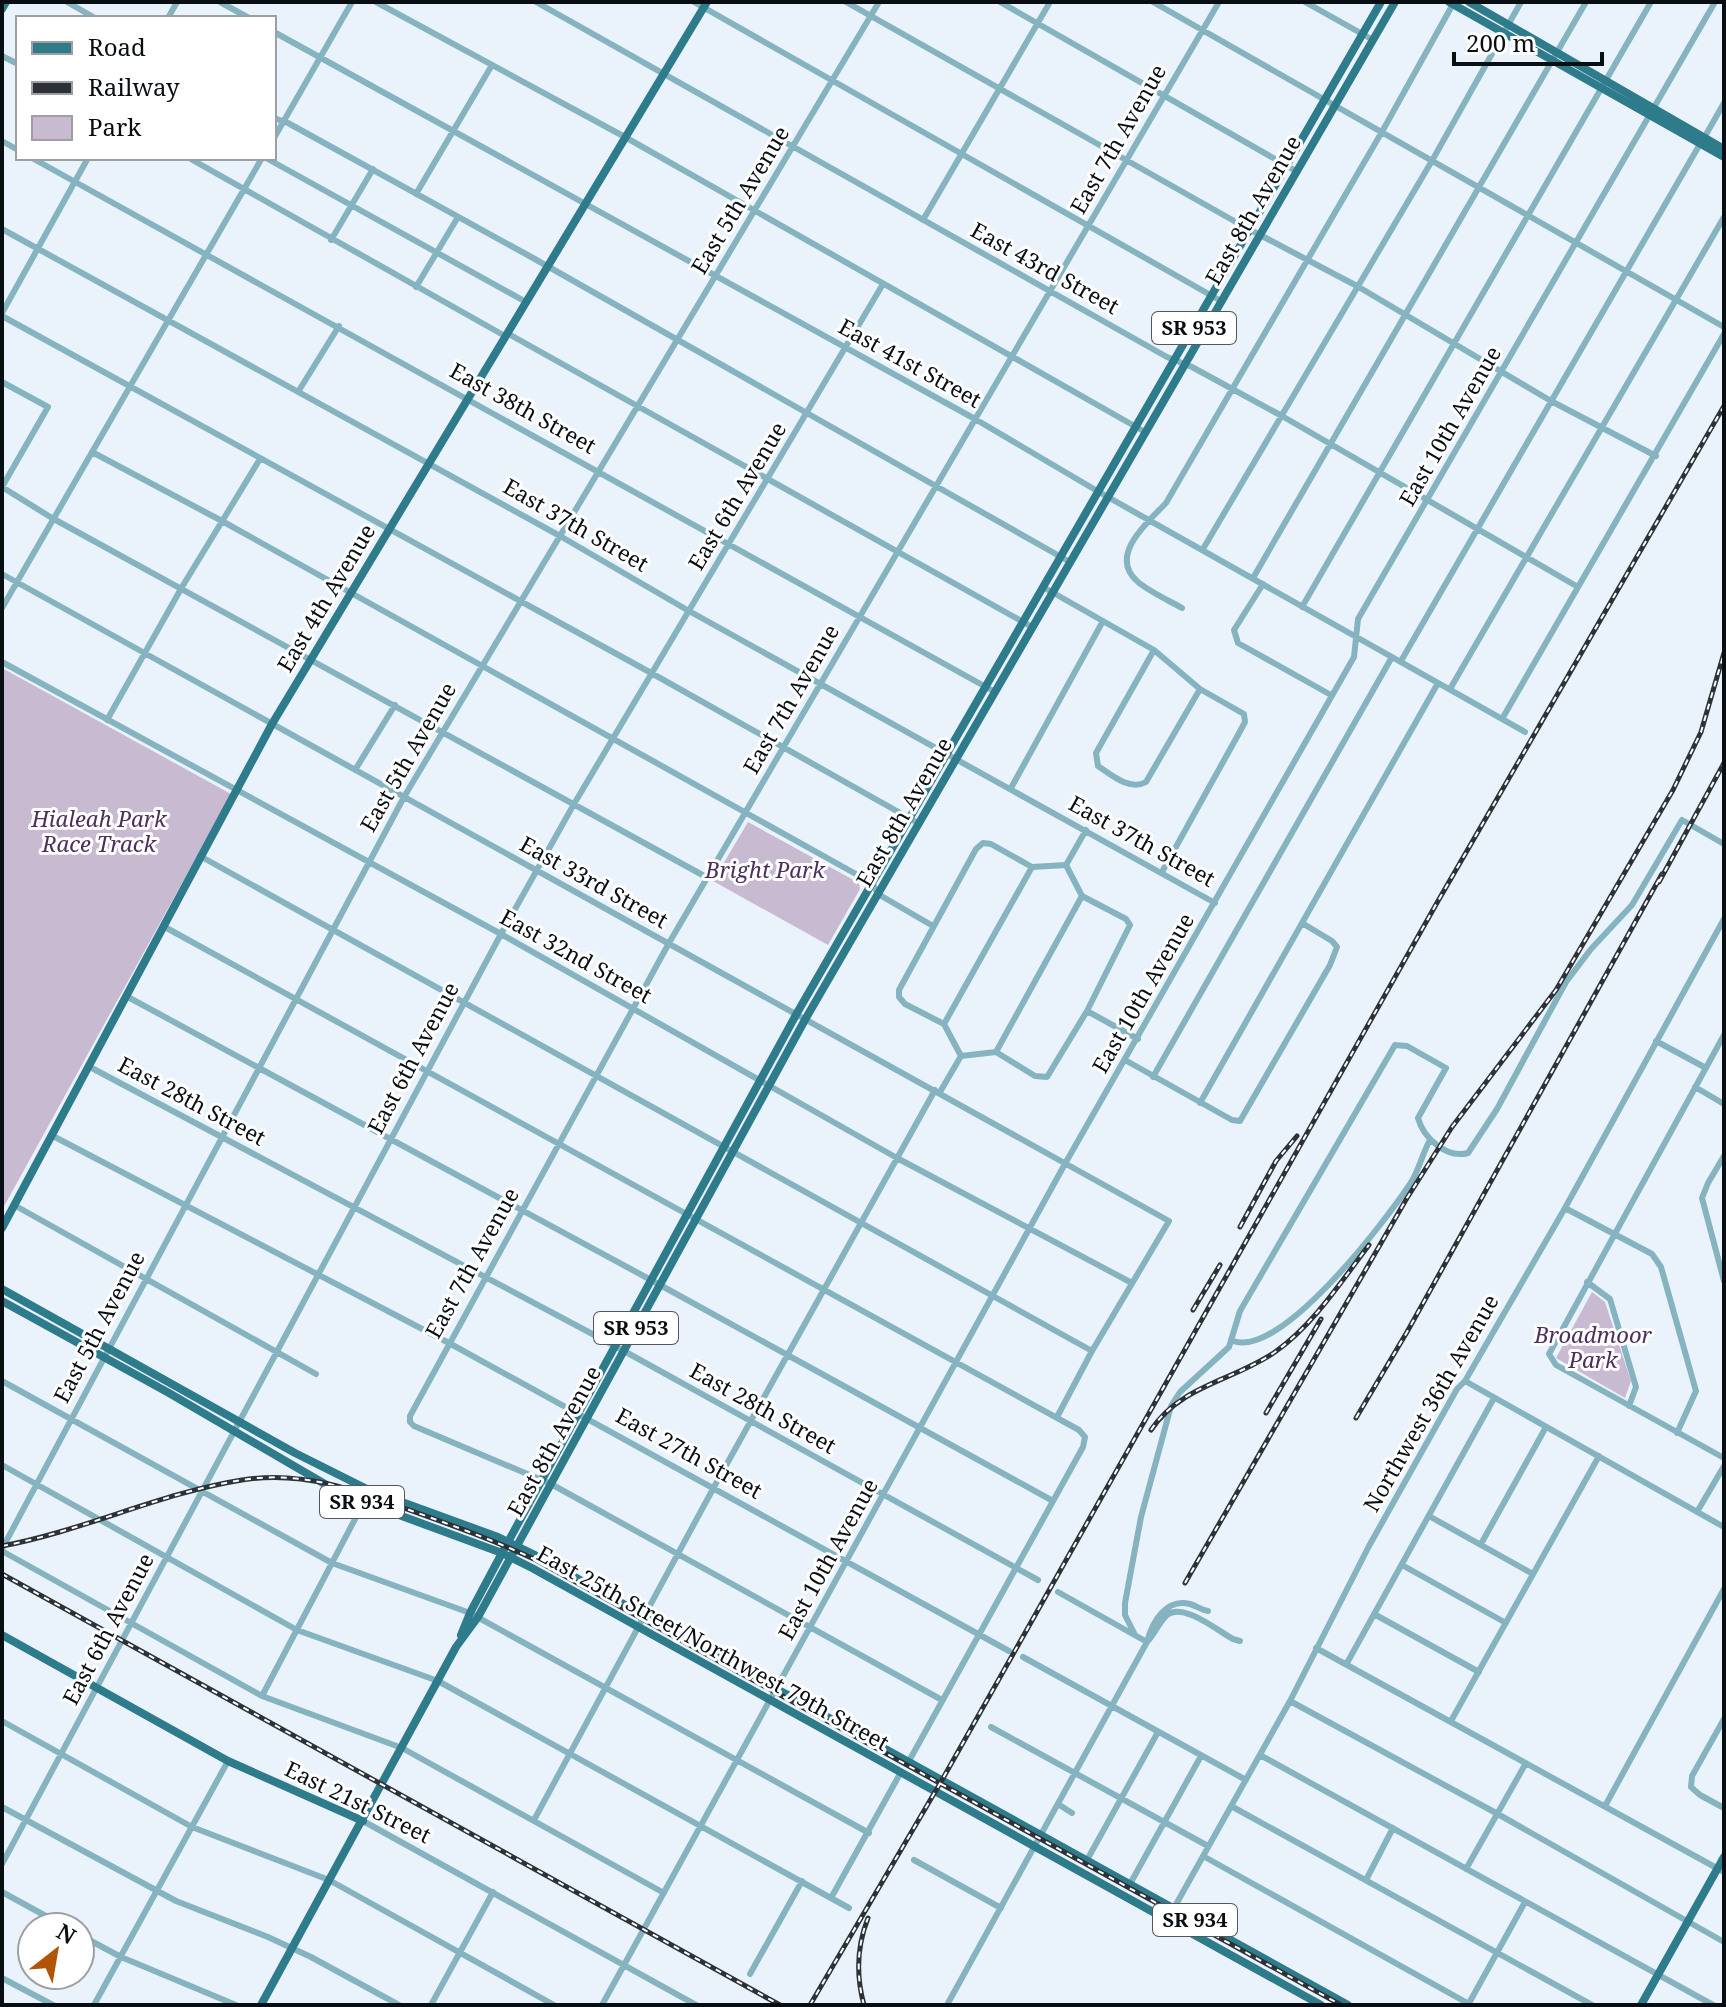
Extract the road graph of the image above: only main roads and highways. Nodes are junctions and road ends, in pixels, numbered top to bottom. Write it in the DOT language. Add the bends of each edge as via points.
graph roads {
  1 [pos="6,2"];
  2 [pos="1381,2"];
  3 [pos="1395,2"];
  4 [pos="1469,2"];
  5 [pos="1451,3"];
  6 [pos="705,5"];
  7 [pos="2,9"];
  8 [pos="1506,28"];
  9 [pos="1702,141"];
  10 [pos="1724,149"];
  11 [pos="1724,157"];
  12 [pos="1292,168"];
  13 [pos="1140,430"];
  14 [pos="1065,560"];
  15 [pos="801,1016"];
  16 [pos="692,1215"];
  17 [pos="2,1228"];
  18 [pos="2,1289"];
  19 [pos="2,1301"];
  20 [pos="619,1349"];
  21 [pos="583,1415"];
  22 [pos="235,1425"];
  23 [pos="512,1544"];
  24 [pos="506,1555"];
  25 [pos="2,1635"];
  26 [pos="857,1733"];
  27 [pos="851,1744"];
  28 [pos="363,1821"];
  29 [pos="1724,1857"];
  30 [pos="1721,1870"];
  31 [pos="261,2005"];
  32 [pos="1321,2005"];
  33 [pos="1348,2005"];
  34 [pos="1641,2005"];
  1 -- 7 [label="main road"];
  2 -- 12 [label="main road, East 8th Avenue / SR 953"];
  3 -- 12 [label="main road, East 8th Avenue / SR 953"];
  4 -- 8 [label="main road"];
  5 -- 8 [label="main road"];
  6 -- 17 [label="main road, East 4th Avenue" via="272,724"];
  8 -- 9 [label="main road"];
  9 -- 10 [label="main road"];
  9 -- 11 [label="main road"];
  12 -- 13 [label="main road, East 8th Avenue / SR 953" via="1212,296"];
  12 -- 13 [label="main road, East 8th Avenue / SR 953" via="1185,364"];
  13 -- 14 [label="main road, East 8th Avenue / SR 953"];
  14 -- 15 [label="main road, East 8th Avenue / SR 953" via="957,758"];
  14 -- 15 [label="main road, East 8th Avenue / SR 953" via="1043,587 909,818"];
  15 -- 16 [label="main road, East 8th Avenue / SR 953"];
  16 -- 20 [label="main road, East 8th Avenue / SR 953" via="651,1280"];
  16 -- 20 [label="main road, East 8th Avenue / SR 953" via="660,1285"];
  18 -- 22 [label="main road, East 25th Street/Northwest 79th Street / SR 934"];
  19 -- 22 [label="main road, East 25th Street/Northwest 79th Street / SR 934"];
  20 -- 21 [label="main road, East 8th Avenue / SR 953"];
  21 -- 23 [label="main road, East 8th Avenue / SR 953" via="542,1480"];
  21 -- 23 [label="main road, East 8th Avenue / SR 953" via="551,1484"];
  22 -- 23 [label="main road, SR 934" via="369,1490"];
  22 -- 24 [label="main road, East 25th Street/Northwest 79th Street / SR 934" via="326,1485"];
  23 -- 24 [label="main road, East 8th Avenue / SR 953"];
  23 -- 26 [label="main road, SR 934"];
  24 -- 27 [label="main road, East 25th Street/Northwest 79th Street / SR 934"];
  24 -- 28 [label="main road, East 8th Avenue / SR 953"];
  25 -- 28 [label="main road, East 21st Street" via="228,1761"];
  26 -- 27 [label="main road"];
  26 -- 33 [label="main road, SR 934"];
  27 -- 32 [label="main road, East 25th Street/Northwest 79th Street / SR 934"];
  28 -- 31 [label="main road, East 8th Avenue / SR 953"];
  29 -- 30 [label="main road"];
  30 -- 34 [label="main road"];
}
